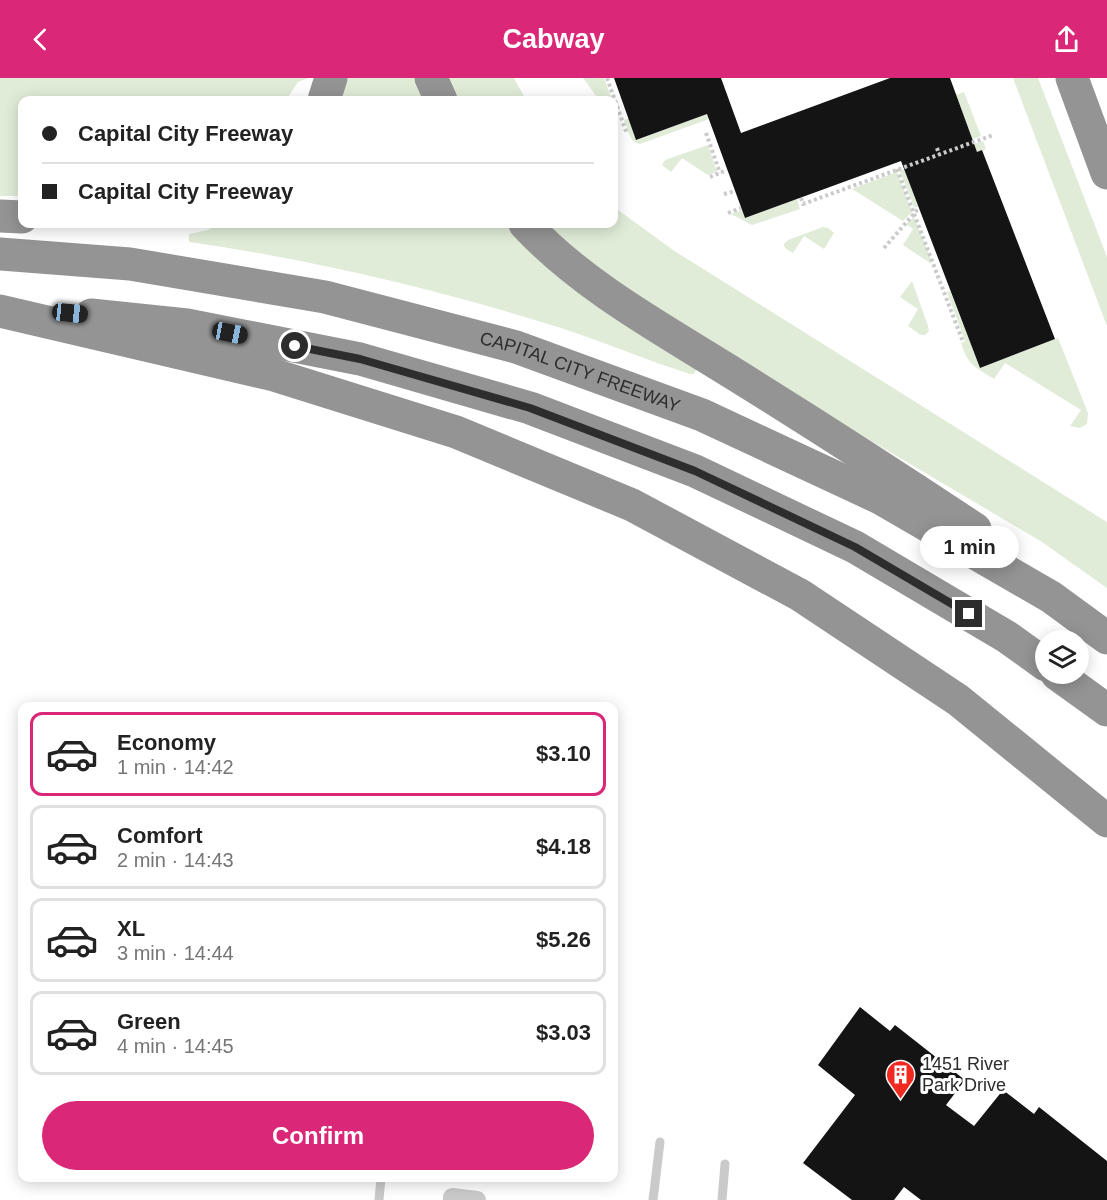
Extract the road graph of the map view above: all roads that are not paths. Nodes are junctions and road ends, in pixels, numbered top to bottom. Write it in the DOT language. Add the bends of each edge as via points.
graph roads {
  1 [pos="331,78"];
  2 [pos="431,78"];
  3 [pos="1074,83"];
  4 [pos="325,96"];
  5 [pos="439,96"];
  6 [pos="1107,173"];
  7 [pos="0,216"];
  8 [pos="18,217"];
  9 [pos="529,228"];
  10 [pos="0,254"];
  11 [pos="0,306"];
  12 [pos="0,311"];
  13 [pos="1107,625"];
  14 [pos="1107,638"];
  15 [pos="1035,657"];
  16 [pos="1071,684"];
  17 [pos="1107,710"];
  18 [pos="1107,821"];
  19 [pos="660,1142"];
  20 [pos="725,1164"];
  21 [pos="381,1182"];
  22 [pos="379,1200"];
  23 [pos="452,1200"];
  24 [pos="477,1200"];
  25 [pos="653,1200"];
  26 [pos="722,1200"];
  1 -- 4 [label="highway"];
  2 -- 5 [label="highway"];
  3 -- 6 [label="highway"];
  7 -- 8 [label="highway"];
  9 -- 13 [label="highway" via="592,283 858,450 1079,600"];
  10 -- 14 [label="highway, CAPITAL CITY FREEWAY" via="130,264 325,297 516,347 702,415 880,498 1051,597"];
  11 -- 15 [label="highway" via="187,324 360,359 530,408 695,471 855,547"];
  12 -- 18 [label="highway" via="286,379 456,432 632,505 800,595 948,694"];
  16 -- 17 [label="highway"];
  19 -- 25 [label="lane"];
  20 -- 26 [label="lane"];
  21 -- 22 [label="lane"];
  23 -- 24 [label="street"];
}
